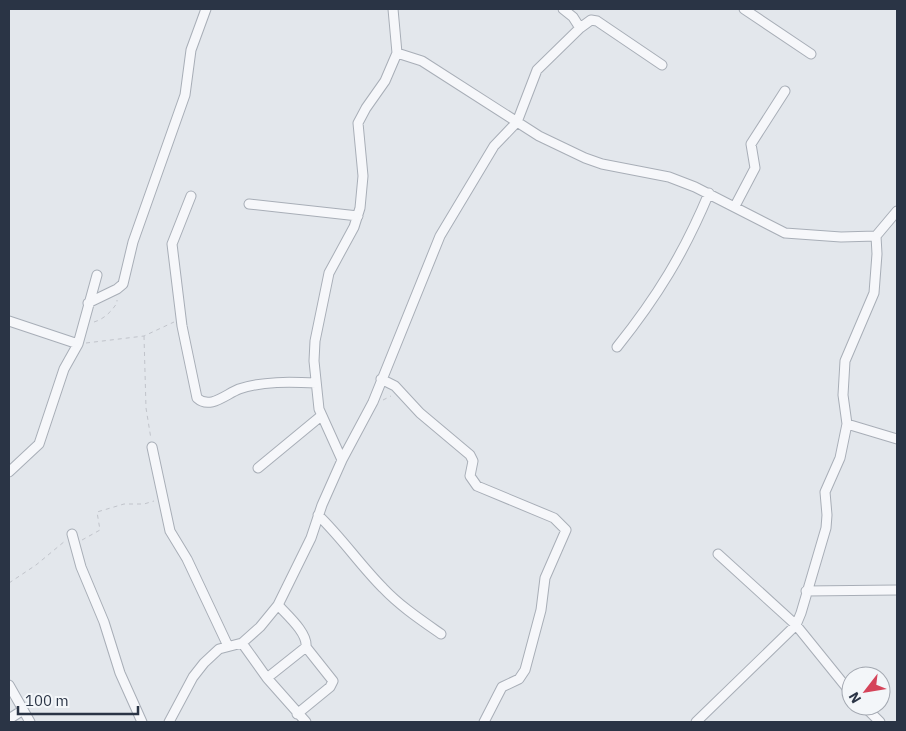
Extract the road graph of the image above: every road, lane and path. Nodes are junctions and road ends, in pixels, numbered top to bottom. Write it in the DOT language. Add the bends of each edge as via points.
graph roads {
  1 [pos="206,9"];
  2 [pos="393,9"];
  3 [pos="563,9"];
  4 [pos="744,9"];
  5 [pos="580,28"];
  6 [pos="396,54"];
  7 [pos="811,54"];
  8 [pos="662,65"];
  9 [pos="785,91"];
  10 [pos="517,122"];
  11 [pos="708,193"];
  12 [pos="191,196"];
  13 [pos="249,204"];
  14 [pos="735,206"];
  15 [pos="897,211"];
  16 [pos="358,216"];
  17 [pos="876,236"];
  18 [pos="97,275"];
  19 [pos="114,290"];
  20 [pos="88,303"];
  21 [pos="181,318"];
  22 [pos="9,321"];
  23 [pos="84,324"];
  24 [pos="144,336"];
  25 [pos="78,344"];
  26 [pos="617,347"];
  27 [pos="381,379"];
  28 [pos="316,383"];
  29 [pos="408,400"];
  30 [pos="373,402"];
  31 [pos="321,416"];
  32 [pos="847,424"];
  33 [pos="897,439"];
  34 [pos="152,447"];
  35 [pos="342,460"];
  36 [pos="258,468"];
  37 [pos="9,472"];
  38 [pos="162,498"];
  39 [pos="318,515"];
  40 [pos="72,534"];
  41 [pos="718,554"];
  42 [pos="9,583"];
  43 [pos="897,590"];
  44 [pos="806,591"];
  45 [pos="278,605"];
  46 [pos="796,625"];
  47 [pos="441,634"];
  48 [pos="242,643"];
  49 [pos="228,646"];
  50 [pos="306,648"];
  51 [pos="267,678"];
  52 [pos="841,681"];
  53 [pos="9,685"];
  54 [pos="23,710"];
  55 [pos="297,714"];
  56 [pos="9,719"];
  57 [pos="30,722"];
  58 [pos="142,722"];
  59 [pos="169,722"];
  60 [pos="306,722"];
  61 [pos="484,722"];
  62 [pos="696,722"];
  1 -- 19 [label="street" via="191,50 184,96 133,242 123,284"];
  2 -- 6 [label="street"];
  3 -- 5 [label="street" via="573,16"];
  4 -- 7 [label="street"];
  5 -- 8 [label="street" via="591,20 596,21"];
  5 -- 10 [label="street" via="537,70"];
  6 -- 10 [label="street" via="422,61"];
  6 -- 16 [label="street" via="385,81 358,123 363,176"];
  9 -- 14 [label="street" via="752,144 755,168"];
  10 -- 11 [label="street" via="553,144 585,158 668,177"];
  10 -- 27 [label="street" via="494,146 440,236"];
  11 -- 14 [label="street"];
  11 -- 26 [label="street" via="693,232 674,266 652,303"];
  12 -- 21 [label="street" via="172,244"];
  13 -- 16 [label="street"];
  14 -- 17 [label="street" via="773,228 793,235"];
  15 -- 17 [label="street"];
  16 -- 28 [label="street" via="326,283 315,341"];
  17 -- 32 [label="street" via="874,293 845,361 843,394"];
  18 -- 20 [label="street"];
  19 -- 20 [label="street"];
  19 -- 23 [label="path" via="117,303 110,312 101,320"];
  20 -- 23 [label="street"];
  21 -- 24 [label="path"];
  21 -- 28 [label="street" via="195,396 201,402 215,401 252,386"];
  22 -- 25 [label="street"];
  23 -- 25 [label="street"];
  24 -- 25 [label="path"];
  24 -- 34 [label="path" via="146,408"];
  25 -- 37 [label="street" via="64,369 39,444"];
  27 -- 29 [label="street" via="395,386"];
  27 -- 30 [label="street"];
  28 -- 31 [label="street"];
  29 -- 30 [label="path" via="395,395"];
  29 -- 61 [label="street" via="470,455 470,476 477,486 554,518 566,530 545,578 541,610 525,670 519,679 502,687"];
  30 -- 35 [label="street"];
  31 -- 35 [label="street"];
  31 -- 36 [label="street"];
  32 -- 33 [label="street"];
  32 -- 44 [label="street" via="840,458 824,492 826,528"];
  34 -- 38 [label="street"];
  35 -- 39 [label="street"];
  38 -- 40 [label="path" via="97,512 99,532 83,540"];
  38 -- 49 [label="street" via="170,531 200,583"];
  39 -- 45 [label="street" via="311,538"];
  39 -- 47 [label="street" via="394,598"];
  40 -- 42 [label="path"];
  40 -- 58 [label="street" via="120,672"];
  41 -- 46 [label="street"];
  43 -- 44 [label="street"];
  44 -- 46 [label="street"];
  45 -- 48 [label="street"];
  45 -- 50 [label="street" via="302,633 307,642"];
  46 -- 52 [label="street"];
  46 -- 62 [label="street"];
  48 -- 49 [label="street"];
  48 -- 51 [label="street"];
  49 -- 59 [label="street" via="212,655 193,677"];
  50 -- 51 [label="street"];
  50 -- 55 [label="street" via="333,684"];
  51 -- 55 [label="street"];
  53 -- 54 [label="street"];
  54 -- 56 [label="street"];
  54 -- 57 [label="street"];
  55 -- 60 [label="street"];
}
